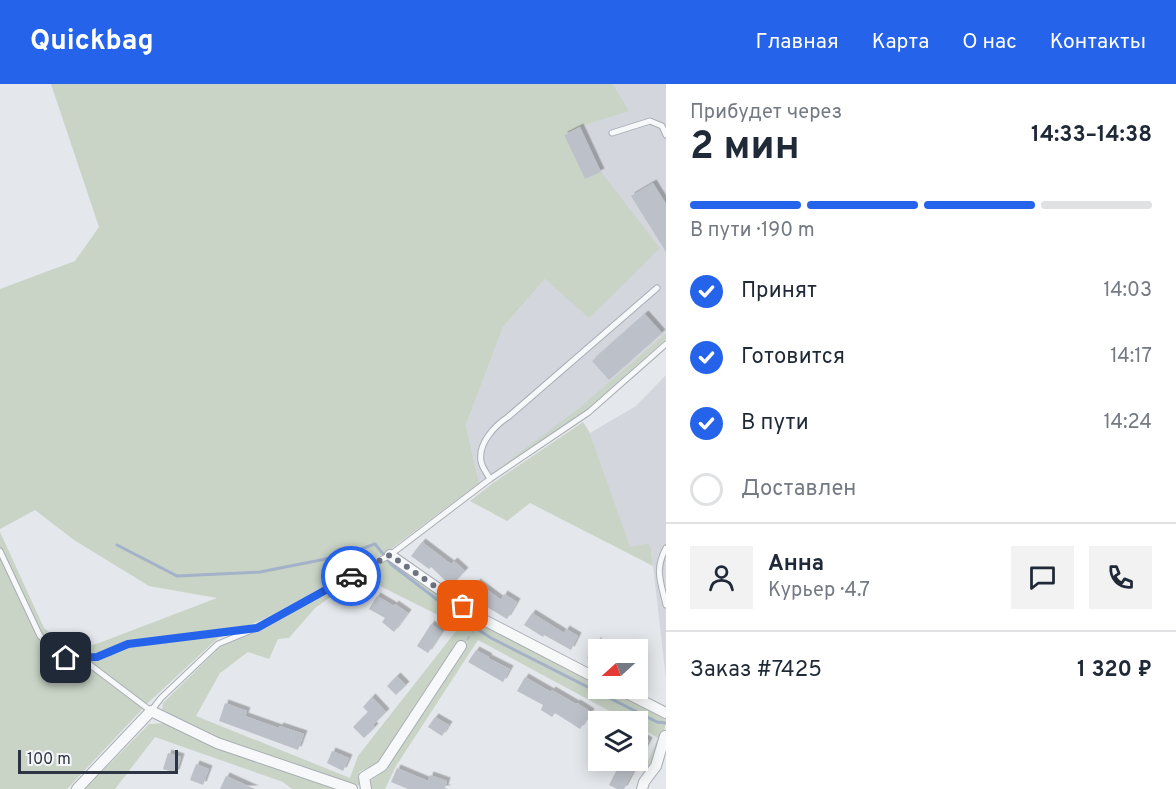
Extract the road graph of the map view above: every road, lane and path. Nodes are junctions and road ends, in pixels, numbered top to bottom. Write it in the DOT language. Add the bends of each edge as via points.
graph roads {
  1 [pos="612,133"];
  2 [pos="666,135"];
  3 [pos="657,288"];
  4 [pos="666,344"];
  5 [pos="490,479"];
  6 [pos="666,548"];
  7 [pos="0,551"];
  8 [pos="390,555"];
  9 [pos="666,605"];
  10 [pos="478,624"];
  11 [pos="257,628"];
  12 [pos="470,636"];
  13 [pos="461,646"];
  14 [pos="81,658"];
  15 [pos="588,674"];
  16 [pos="639,699"];
  17 [pos="151,711"];
  18 [pos="666,713"];
  19 [pos="665,736"];
  20 [pos="77,789"];
  21 [pos="352,789"];
  22 [pos="366,789"];
  23 [pos="642,789"];
  1 -- 2 [label="lane" via="650,121 662,126"];
  3 -- 5 [label="lane" via="498,424 480,453 481,464"];
  4 -- 5 [label="lane" via="589,412"];
  5 -- 8 [label="lane"];
  6 -- 9 [label="lane" via="659,572"];
  7 -- 14 [label="lane" via="40,636 66,658"];
  8 -- 11 [label="lane"];
  8 -- 15 [label="street" via="482,619"];
  10 -- 12 [label="path"];
  11 -- 14 [label="lane" via="128,644 97,657"];
  11 -- 17 [label="lane" via="218,644"];
  13 -- 22 [label="street" via="382,766 364,777"];
  14 -- 17 [label="lane"];
  16 -- 18 [label="street"];
  17 -- 20 [label="street"];
  17 -- 21 [label="street" via="217,743"];
  19 -- 23 [label="street" via="656,766"];
}
